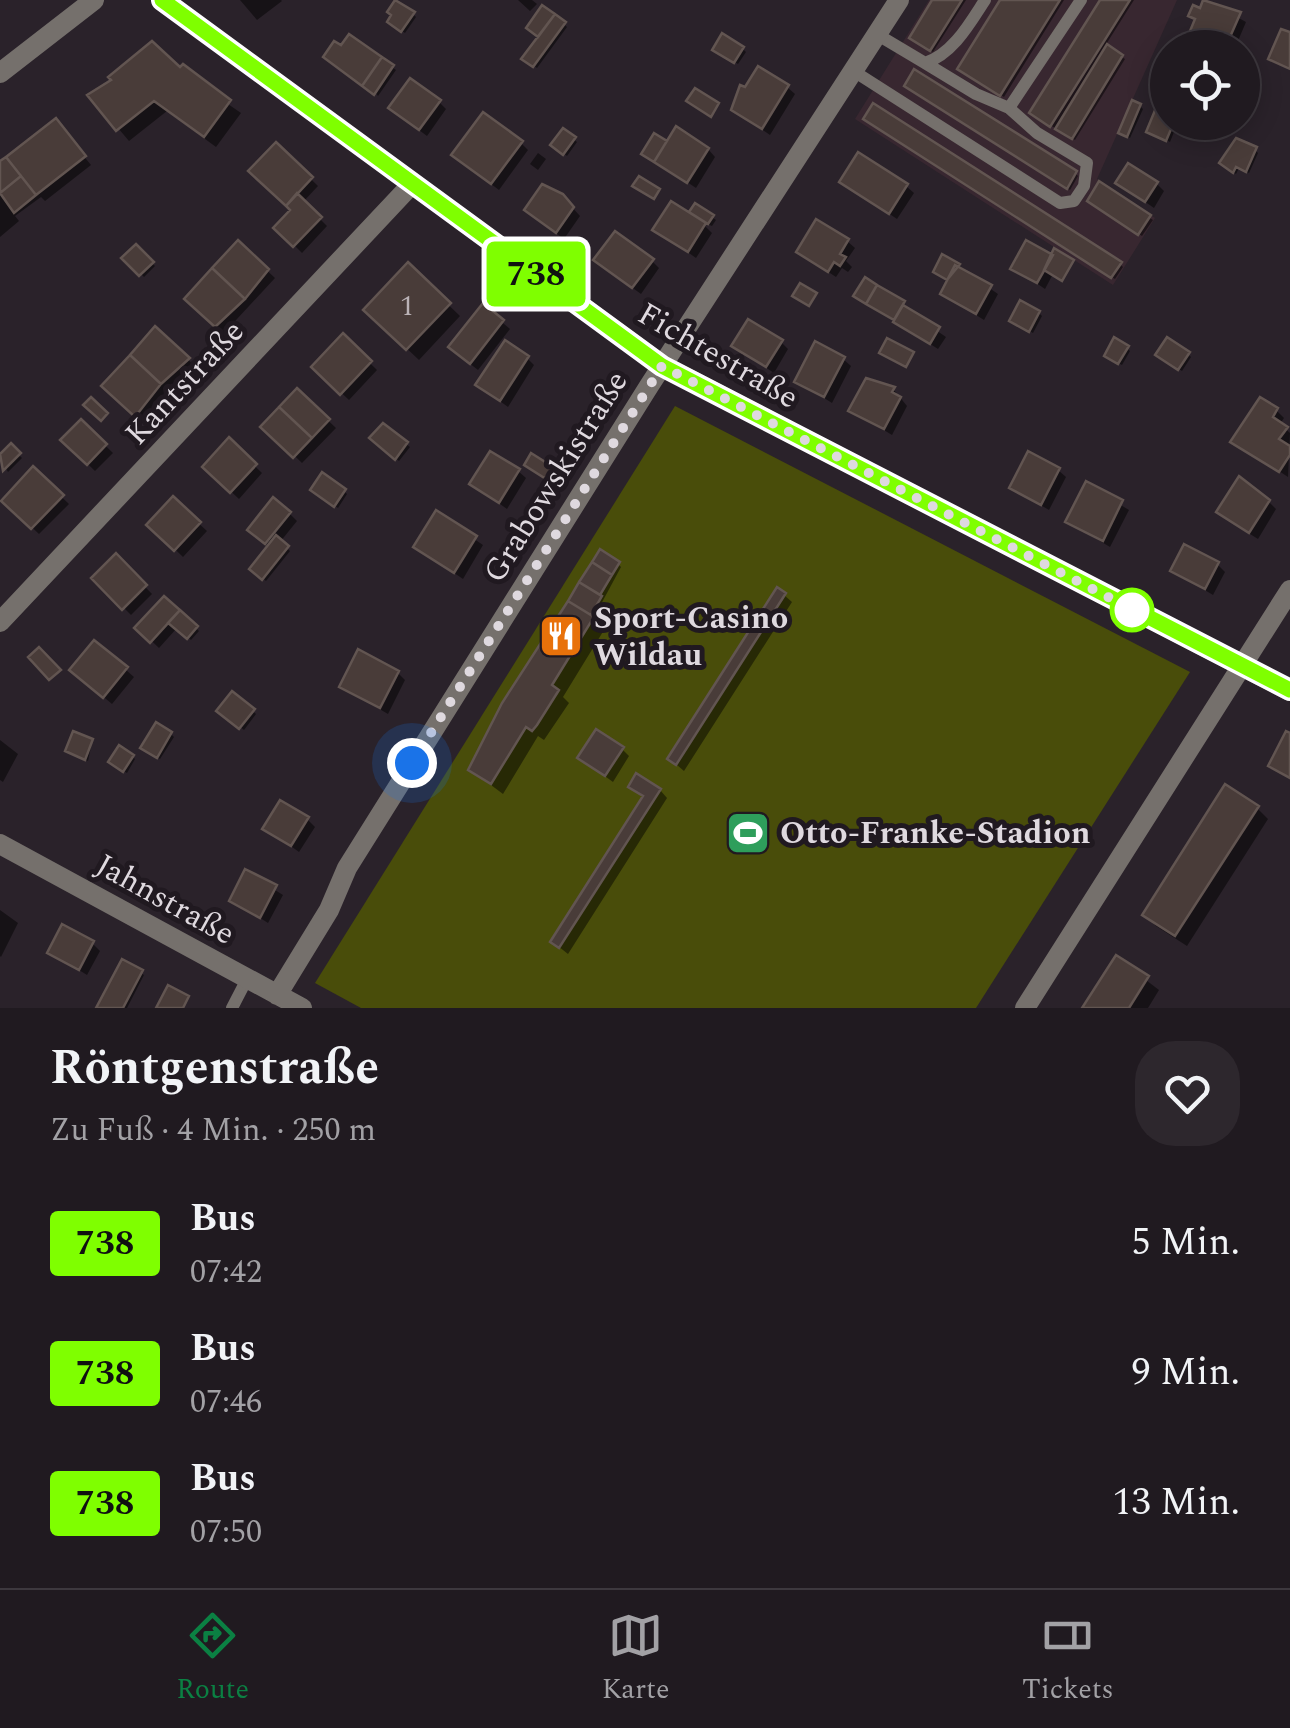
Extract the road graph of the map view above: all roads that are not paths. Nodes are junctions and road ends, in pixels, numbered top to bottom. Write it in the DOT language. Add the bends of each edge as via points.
graph roads {
  1 [pos="94,0"];
  2 [pos="162,0"];
  3 [pos="899,0"];
  4 [pos="985,0"];
  5 [pos="1081,0"];
  6 [pos="878,35"];
  7 [pos="926,63"];
  8 [pos="855,72"];
  9 [pos="0,73"];
  10 [pos="1009,108"];
  11 [pos="412,184"];
  12 [pos="662,366"];
  13 [pos="1290,590"];
  14 [pos="0,622"];
  15 [pos="1242,666"];
  16 [pos="1290,690"];
  17 [pos="0,844"];
  18 [pos="248,979"];
  19 [pos="278,995"];
  20 [pos="232,1008"];
  21 [pos="302,1008"];
  22 [pos="1025,1008"];
  1 -- 9 [label="street"];
  2 -- 11 [label="street, Fichtestraße"];
  3 -- 6 [label="street, Grabowskistraße"];
  4 -- 7 [label="lane" via="952,46"];
  5 -- 10 [label="lane"];
  6 -- 7 [label="lane"];
  6 -- 8 [label="street, Grabowskistraße"];
  7 -- 10 [label="lane"];
  8 -- 10 [label="lane" via="1060,203 1074,201 1087,163"];
  8 -- 12 [label="street, Grabowskistraße"];
  11 -- 12 [label="street, Fichtestraße"];
  11 -- 14 [label="street, Kantstraße"];
  12 -- 15 [label="street, Fichtestraße"];
  12 -- 19 [label="street, Grabowskistraße" via="347,868"];
  13 -- 15 [label="street"];
  15 -- 16 [label="street, Fichtestraße"];
  15 -- 22 [label="street"];
  17 -- 18 [label="street, Jahnstraße"];
  18 -- 19 [label="street, Jahnstraße"];
  18 -- 20 [label="lane"];
  19 -- 21 [label="street, Jahnstraße"];
}
